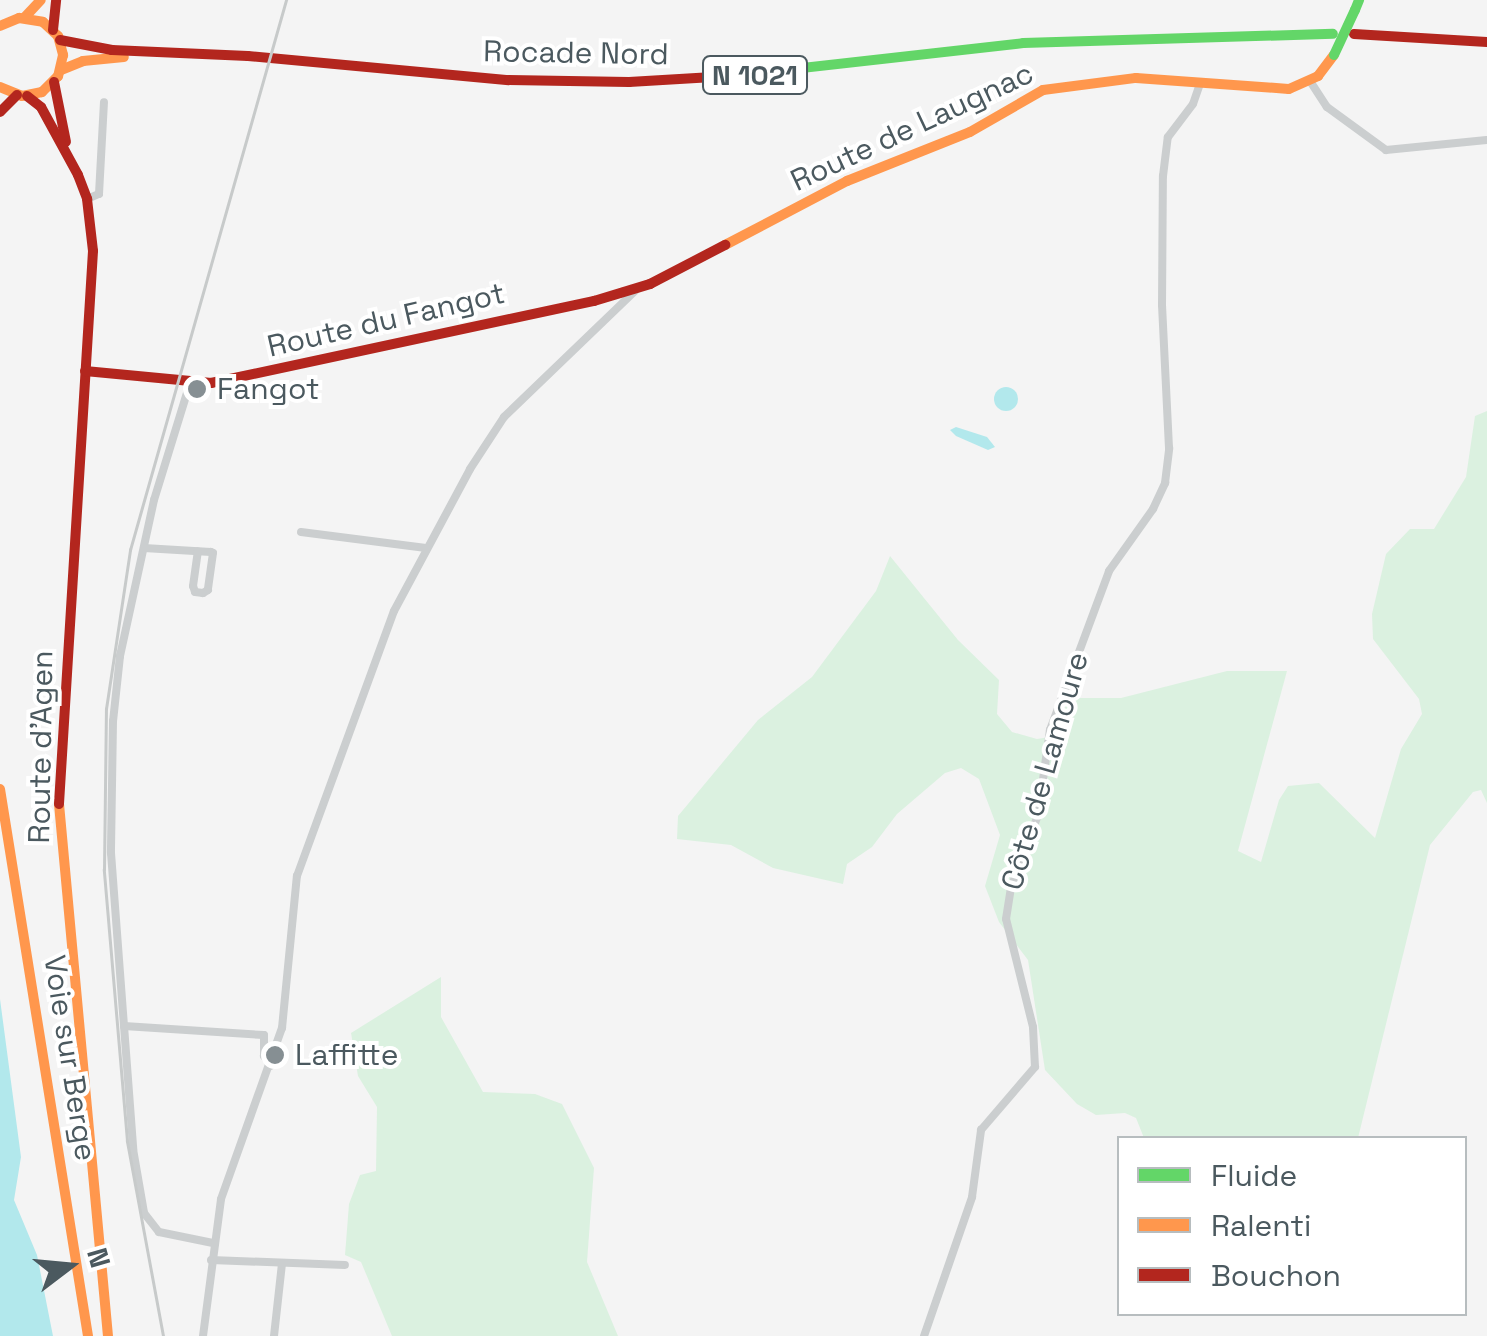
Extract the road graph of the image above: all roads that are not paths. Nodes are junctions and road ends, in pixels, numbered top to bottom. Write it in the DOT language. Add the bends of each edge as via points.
graph roads {
  1 [pos="41,0"];
  2 [pos="56,0"];
  3 [pos="1357,5"];
  4 [pos="25,18"];
  5 [pos="0,26"];
  6 [pos="1333,34"];
  7 [pos="1354,34"];
  8 [pos="56,35"];
  9 [pos="1487,42"];
  10 [pos="176,54"];
  11 [pos="61,70"];
  12 [pos="1310,81"];
  13 [pos="54,82"];
  14 [pos="1200,84"];
  15 [pos="0,87"];
  16 [pos="22,95"];
  17 [pos="104,102"];
  18 [pos="0,112"];
  19 [pos="1487,140"];
  20 [pos="72,162"];
  21 [pos="86,199"];
  22 [pos="636,290"];
  23 [pos="85,371"];
  24 [pos="190,382"];
  25 [pos="301,532"];
  26 [pos="144,548"];
  27 [pos="426,548"];
  28 [pos="198,552"];
  29 [pos="0,789"];
  30 [pos="124,1026"];
  31 [pos="271,1066"];
  32 [pos="213,1243"];
  33 [pos="211,1260"];
  34 [pos="282,1263"];
  35 [pos="345,1265"];
  36 [pos="88,1336"];
  37 [pos="108,1336"];
  38 [pos="203,1336"];
  39 [pos="274,1336"];
  40 [pos="924,1336"];
  1 -- 4 [label="main road"];
  2 -- 8 [label="main road"];
  3 -- 12 [label="main road, bridge" via="1334,55"];
  4 -- 5 [label="main road"];
  4 -- 8 [label="main road"];
  6 -- 10 [label="main road, Rocade Nord / N 1021" via="1023,43 774,73 630,82 509,80"];
  7 -- 9 [label="main road"];
  8 -- 10 [label="main road, N 1021" via="90,48"];
  8 -- 11 [label="main road"];
  10 -- 11 [label="main road, N 1021" via="92,60"];
  11 -- 13 [label="main road"];
  12 -- 14 [label="main road, Route de Laugnac" via="1276,90"];
  12 -- 19 [label="street" via="1327,107 1379,148"];
  13 -- 16 [label="main road"];
  13 -- 20 [label="main road, Route d'Agen"];
  14 -- 22 [label="main road, Route de Laugnac" via="1136,78 1044,90 970,132 847,180"];
  14 -- 40 [label="street, Côte de Lamoure" via="1168,138 1163,176 1166,483 1108,572 1050,730 1038,815 1006,919 1033,1027 1035,1068 980,1130 972,1197"];
  15 -- 16 [label="main road"];
  16 -- 18 [label="main road"];
  16 -- 20 [label="main road, Route d'Agen" via="41,107"];
  17 -- 21 [label="street" via="99,194"];
  20 -- 21 [label="main road, Route d'Agen"];
  21 -- 23 [label="main road, Route d'Agen" via="93,251"];
  22 -- 24 [label="main road, Route du Fangot" via="262,373"];
  22 -- 27 [label="street" via="513,406"];
  23 -- 24 [label="main road, Route du Fangot"];
  23 -- 37 [label="main road, Route d'Agen" via="59,802"];
  24 -- 26 [label="street"];
  25 -- 27 [label="street"];
  26 -- 28 [label="street"];
  26 -- 30 [label="street" via="113,720 112,853"];
  27 -- 31 [label="street" via="384,634 297,876 287,996"];
  28 -- 28 [label="street" via="214,558 203,592 192,586"];
  29 -- 36 [label="main road, Voie sur Berge"];
  30 -- 31 [label="street" via="264,1035"];
  30 -- 32 [label="street" via="144,1213 159,1232"];
  31 -- 32 [label="street" via="220,1199"];
  32 -- 33 [label="street"];
  33 -- 34 [label="street"];
  33 -- 38 [label="street"];
  34 -- 35 [label="street"];
  34 -- 39 [label="street"];
}
